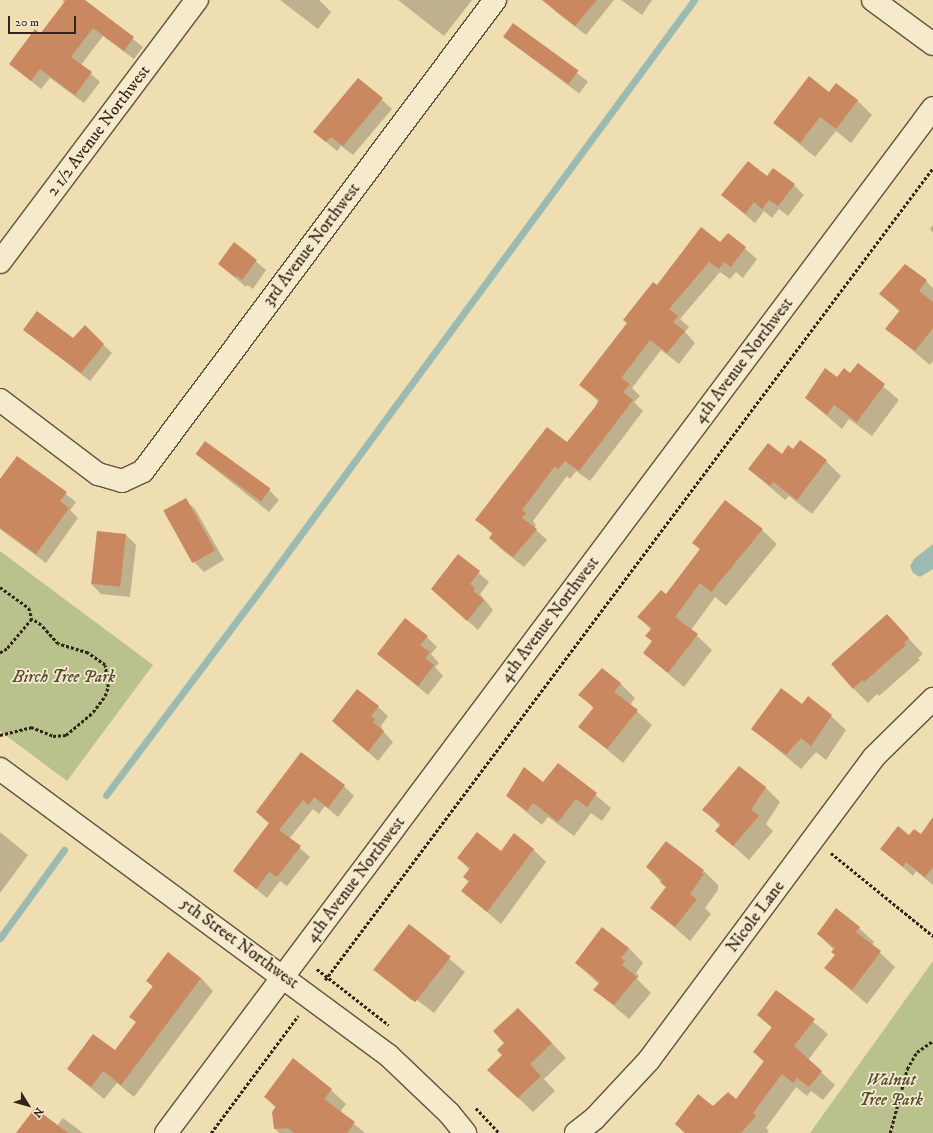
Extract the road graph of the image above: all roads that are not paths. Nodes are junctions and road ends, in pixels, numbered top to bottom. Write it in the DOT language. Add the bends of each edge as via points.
graph roads {
  1 [pos="197,0"];
  2 [pos="495,0"];
  3 [pos="873,0"];
  4 [pos="933,44"];
  5 [pos="933,108"];
  6 [pos="0,262"];
  7 [pos="0,400"];
  8 [pos="933,699"];
  9 [pos="0,769"];
  10 [pos="283,976"];
  11 [pos="166,1133"];
  12 [pos="465,1133"];
  13 [pos="576,1133"];
  1 -- 6 [label="street, 2 1/2 Avenue Northwest"];
  2 -- 7 [label="street, 3rd Avenue Northwest" via="143,471 122,481 98,474"];
  3 -- 4 [label="street"];
  5 -- 10 [label="street, 4th Avenue Northwest"];
  8 -- 13 [label="street, Nicole Lane" via="874,757 649,1060 595,1118"];
  9 -- 10 [label="street, 5th Street Northwest"];
  10 -- 11 [label="street, 4th Avenue Northwest"];
  10 -- 12 [label="street, 5th Street Northwest" via="388,1055 449,1113"];
}
